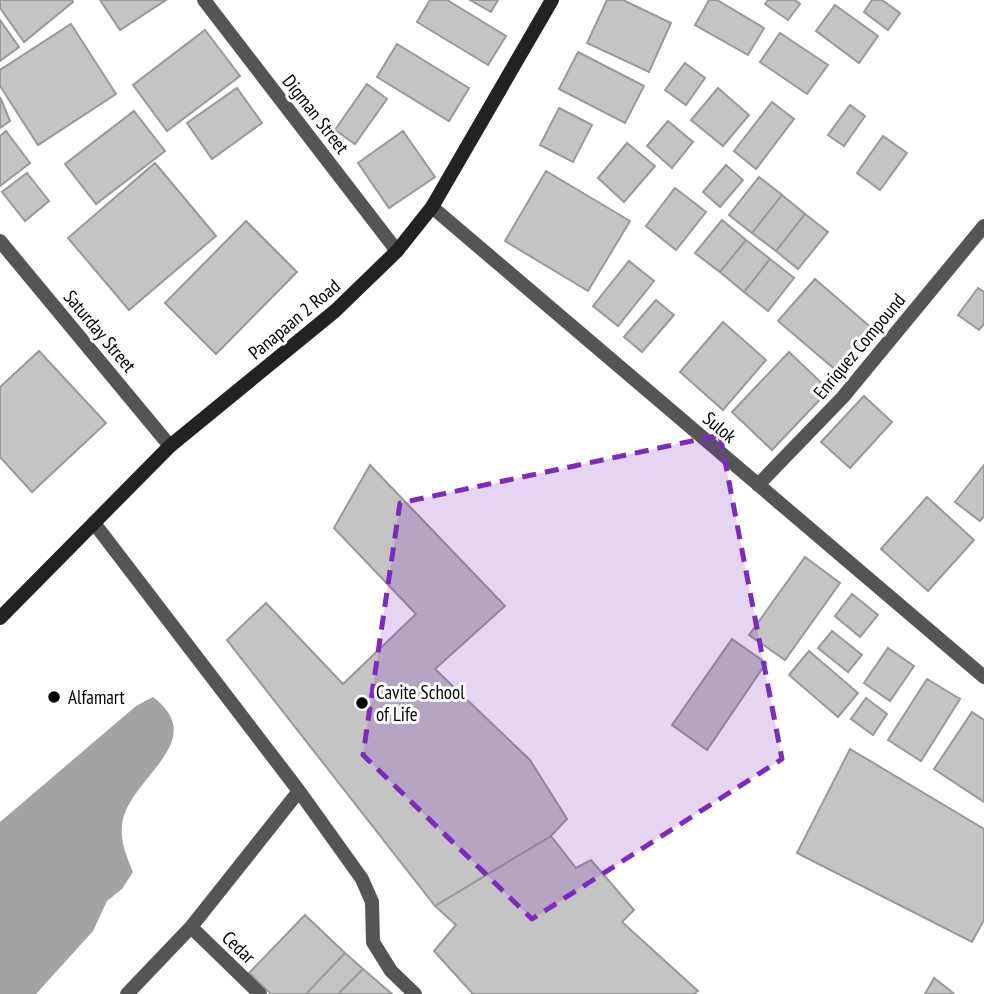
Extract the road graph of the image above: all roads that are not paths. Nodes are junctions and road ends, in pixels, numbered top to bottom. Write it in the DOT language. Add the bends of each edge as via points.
graph roads {
  1 [pos="204,0"];
  2 [pos="552,0"];
  3 [pos="432,206"];
  4 [pos="984,226"];
  5 [pos="0,241"];
  6 [pos="397,251"];
  7 [pos="170,446"];
  8 [pos="758,485"];
  9 [pos="94,523"];
  10 [pos="0,618"];
  11 [pos="984,677"];
  12 [pos="299,791"];
  13 [pos="191,927"];
  14 [pos="127,994"];
  15 [pos="260,994"];
  16 [pos="415,994"];
  1 -- 6 [label="street, Digman Street"];
  2 -- 3 [label="street, Panapaan 2 Road"];
  3 -- 6 [label="street, Panapaan 2 Road"];
  3 -- 8 [label="street, Sulok"];
  4 -- 8 [label="street, Enriquez Compound" via="843,397"];
  5 -- 7 [label="street, Saturday Street"];
  6 -- 7 [label="street, Panapaan 2 Road" via="335,311"];
  7 -- 9 [label="street, Panapaan 2 Road"];
  8 -- 11 [label="street, Sulok"];
  9 -- 10 [label="street, Panapaan 2 Road"];
  9 -- 12 [label="street"];
  12 -- 13 [label="street"];
  12 -- 16 [label="street" via="362,879 372,902 373,942 391,971"];
  13 -- 14 [label="street"];
  13 -- 15 [label="street, Cedar"];
}
